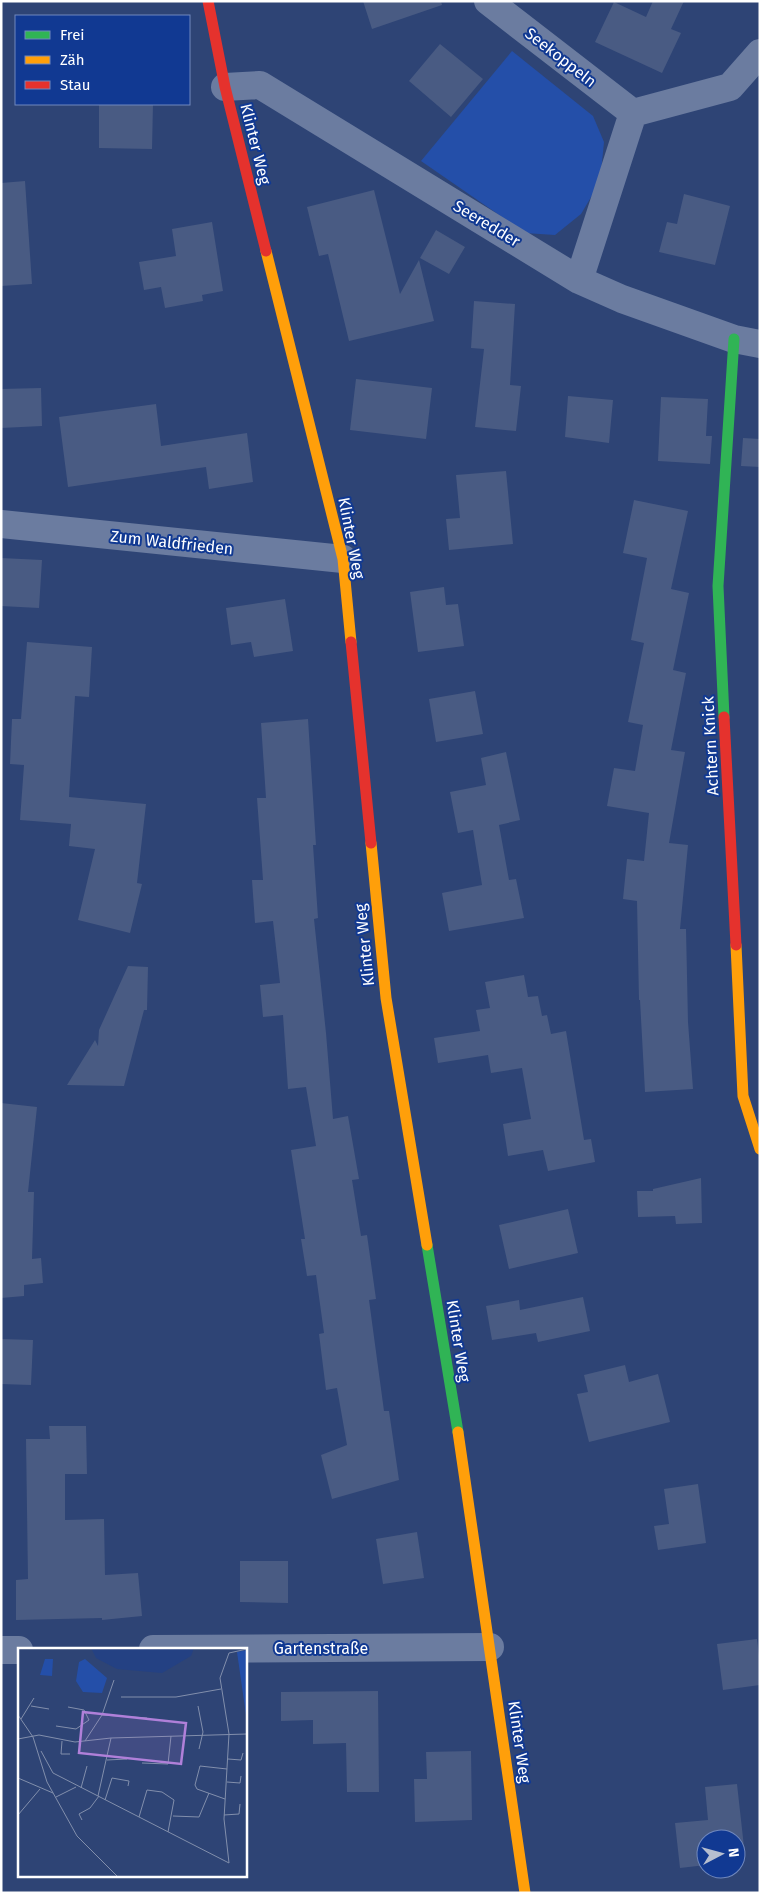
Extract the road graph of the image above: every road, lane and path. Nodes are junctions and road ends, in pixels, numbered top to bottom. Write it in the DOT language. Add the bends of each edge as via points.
graph roads {
  1 [pos="208,1"];
  2 [pos="488,1"];
  3 [pos="760,53"];
  4 [pos="225,87"];
  5 [pos="633,113"];
  6 [pos="579,280"];
  7 [pos="734,339"];
  8 [pos="760,344"];
  9 [pos="1,524"];
  10 [pos="343,559"];
  11 [pos="760,1149"];
  12 [pos="490,1647"];
  13 [pos="246,1648"];
  14 [pos="1,1650"];
  15 [pos="18,1650"];
  16 [pos="525,1893"];
  1 -- 4 [label="street, Klinter Weg"];
  2 -- 5 [label="street, Seekoppeln"];
  3 -- 5 [label="street" via="730,88"];
  4 -- 6 [label="street, Seeredder" via="260,85"];
  4 -- 10 [label="street, Klinter Weg"];
  5 -- 6 [label="street"];
  6 -- 7 [label="street, Seeredder"];
  7 -- 8 [label="street, Seeredder"];
  7 -- 11 [label="street, Achtern Knick" via="718,586 742,1096"];
  9 -- 10 [label="street, Zum Waldfrieden"];
  10 -- 12 [label="street, Klinter Weg" via="386,998 468,1492"];
  12 -- 13 [label="street, Gartenstraße"];
  12 -- 16 [label="street, Klinter Weg"];
  14 -- 15 [label="street"];
}
